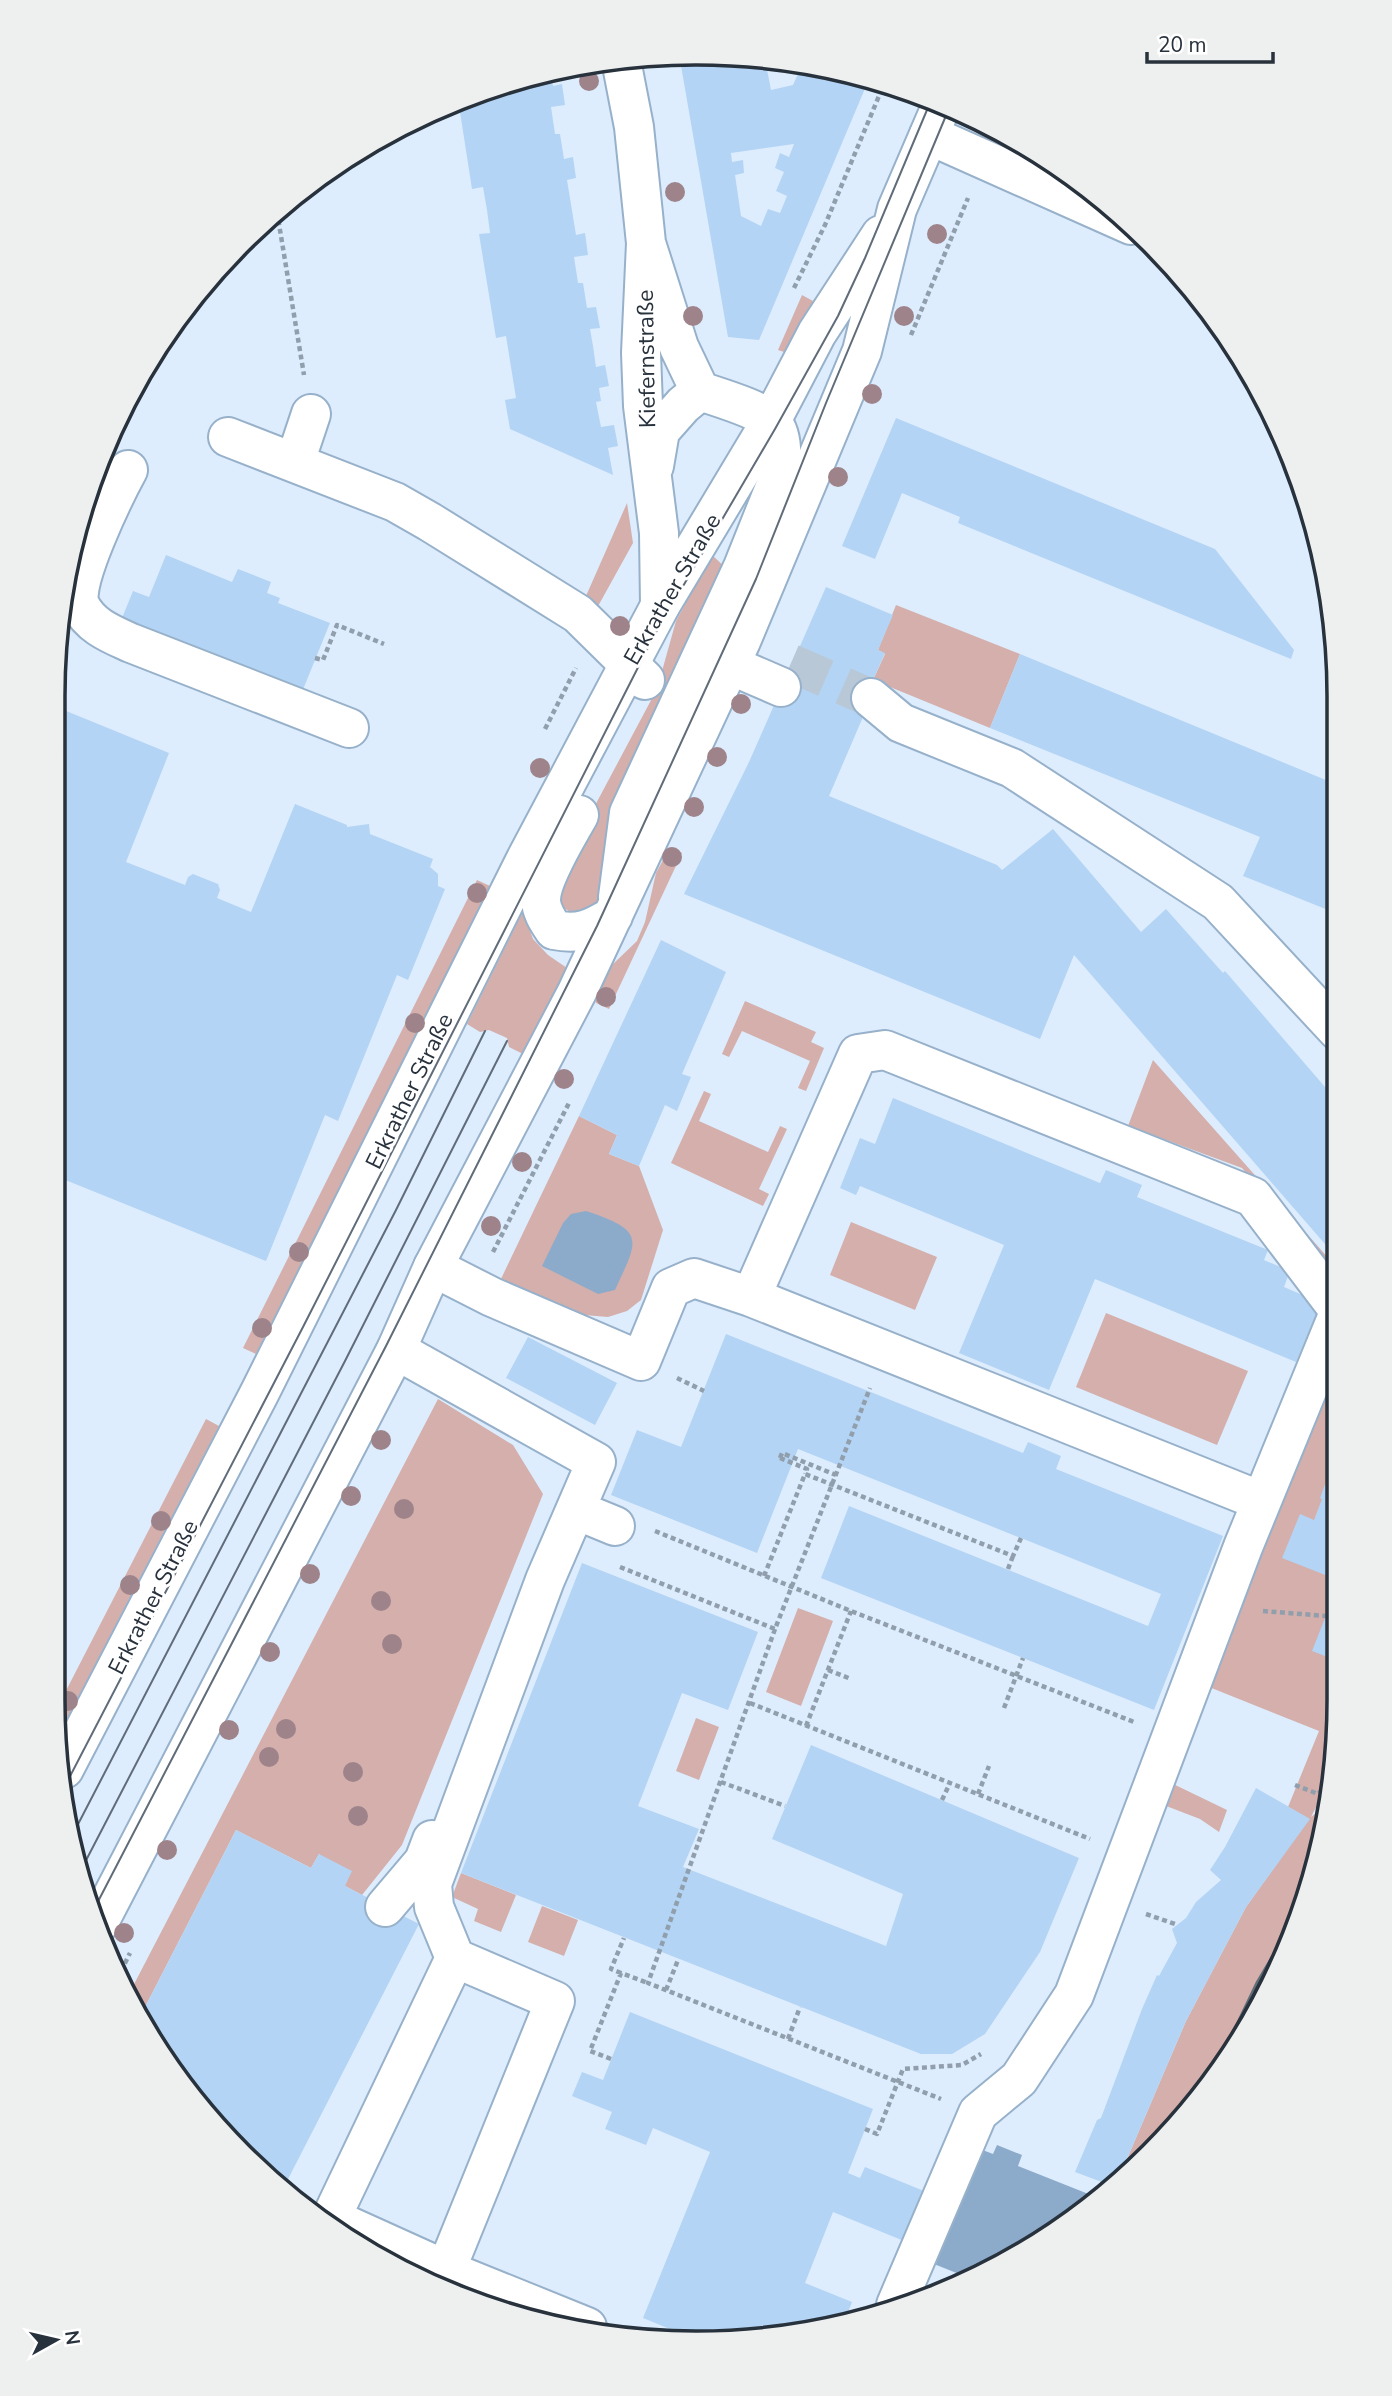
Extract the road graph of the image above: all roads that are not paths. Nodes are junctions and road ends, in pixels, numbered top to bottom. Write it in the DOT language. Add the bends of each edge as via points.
graph roads {
  1 [pos="623,69"];
  2 [pos="936,118"];
  3 [pos="1088,201"];
  4 [pos="897,209"];
  5 [pos="646,243"];
  6 [pos="700,390"];
  7 [pos="311,414"];
  8 [pos="771,421"];
  9 [pos="228,436"];
  10 [pos="295,462"];
  11 [pos="128,470"];
  12 [pos="652,476"];
  13 [pos="660,606"];
  14 [pos="735,653"];
  15 [pos="637,672"];
  16 [pos="786,675"];
  17 [pos="866,709"];
  18 [pos="349,728"];
  19 [pos="615,912"];
  20 [pos="1327,1019"];
  21 [pos="433,1267"];
  22 [pos="1327,1295"];
  23 [pos="751,1297"];
  24 [pos="1327,1342"];
  25 [pos="396,1350"];
  26 [pos="581,1454"];
  27 [pos="1261,1501"];
  28 [pos="576,1510"];
  29 [pos="615,1526"];
  30 [pos="68,1761"];
  31 [pos="430,1863"];
  32 [pos="385,1907"];
  33 [pos="103,1915"];
  34 [pos="455,1958"];
  35 [pos="329,2213"];
  36 [pos="355,2231"];
  37 [pos="446,2270"];
  38 [pos="899,2298"];
  39 [pos="560,2316"];
  1 -- 5 [label="main road, Kiefernstraße"];
  2 -- 3 [label="main road"];
  2 -- 4 [label="main road, Erkrather Straße"];
  4 -- 8 [label="main road, Erkrather Straße" via="817,333"];
  4 -- 14 [label="main road, Erkrather Straße" via="862,351"];
  5 -- 6 [label="main road, Kiefernstraße" via="680,347"];
  5 -- 12 [label="main road, Kiefernstraße" via="641,353"];
  6 -- 8 [label="main road"];
  6 -- 12 [label="main road, Kiefernstraße" via="660,432"];
  7 -- 10 [label="main road"];
  8 -- 13 [label="main road, Erkrather Straße"];
  8 -- 19 [label="main road, Erkrather Straße" via="780,441 779,477 739,576 629,813"];
  9 -- 10 [label="main road"];
  10 -- 15 [label="main road" via="395,502 430,522 578,614"];
  11 -- 18 [label="main road" via="78,585 78,603 90,620 131,643"];
  12 -- 13 [label="main road, Kiefernstraße"];
  13 -- 15 [label="main road, Erkrather Straße"];
  14 -- 16 [label="main road"];
  14 -- 19 [label="main road, Erkrather Straße"];
  15 -- 19 [label="main road" via="642,693 550,870 541,899 554,930 570,933"];
  15 -- 30 [label="main road, Erkrather Straße" via="498,912 260,1392"];
  17 -- 20 [label="main road" via="1012,768 1217,902"];
  19 -- 21 [label="main road, Erkrather Straße"];
  21 -- 23 [label="main road" via="641,1361 671,1288 694,1278"];
  21 -- 25 [label="main road, Erkrather Straße"];
  22 -- 23 [label="main road" via="1253,1197 885,1050 858,1054"];
  23 -- 27 [label="main road"];
  24 -- 27 [label="main road"];
  25 -- 26 [label="main road"];
  25 -- 33 [label="main road, Erkrather Straße"];
  26 -- 28 [label="main road" via="596,1462"];
  26 -- 31 [label="main road"];
  27 -- 38 [label="main road" via="1222,1603 1138,1788 1074,1995 1018,2079 978,2113"];
  28 -- 29 [label="main road"];
  28 -- 31 [label="main road"];
  31 -- 32 [label="main road"];
  31 -- 34 [label="main road" via="435,1907"];
  34 -- 35 [label="main road"];
  34 -- 37 [label="main road" via="555,2001"];
  36 -- 37 [label="main road"];
  37 -- 39 [label="main road"];
}
